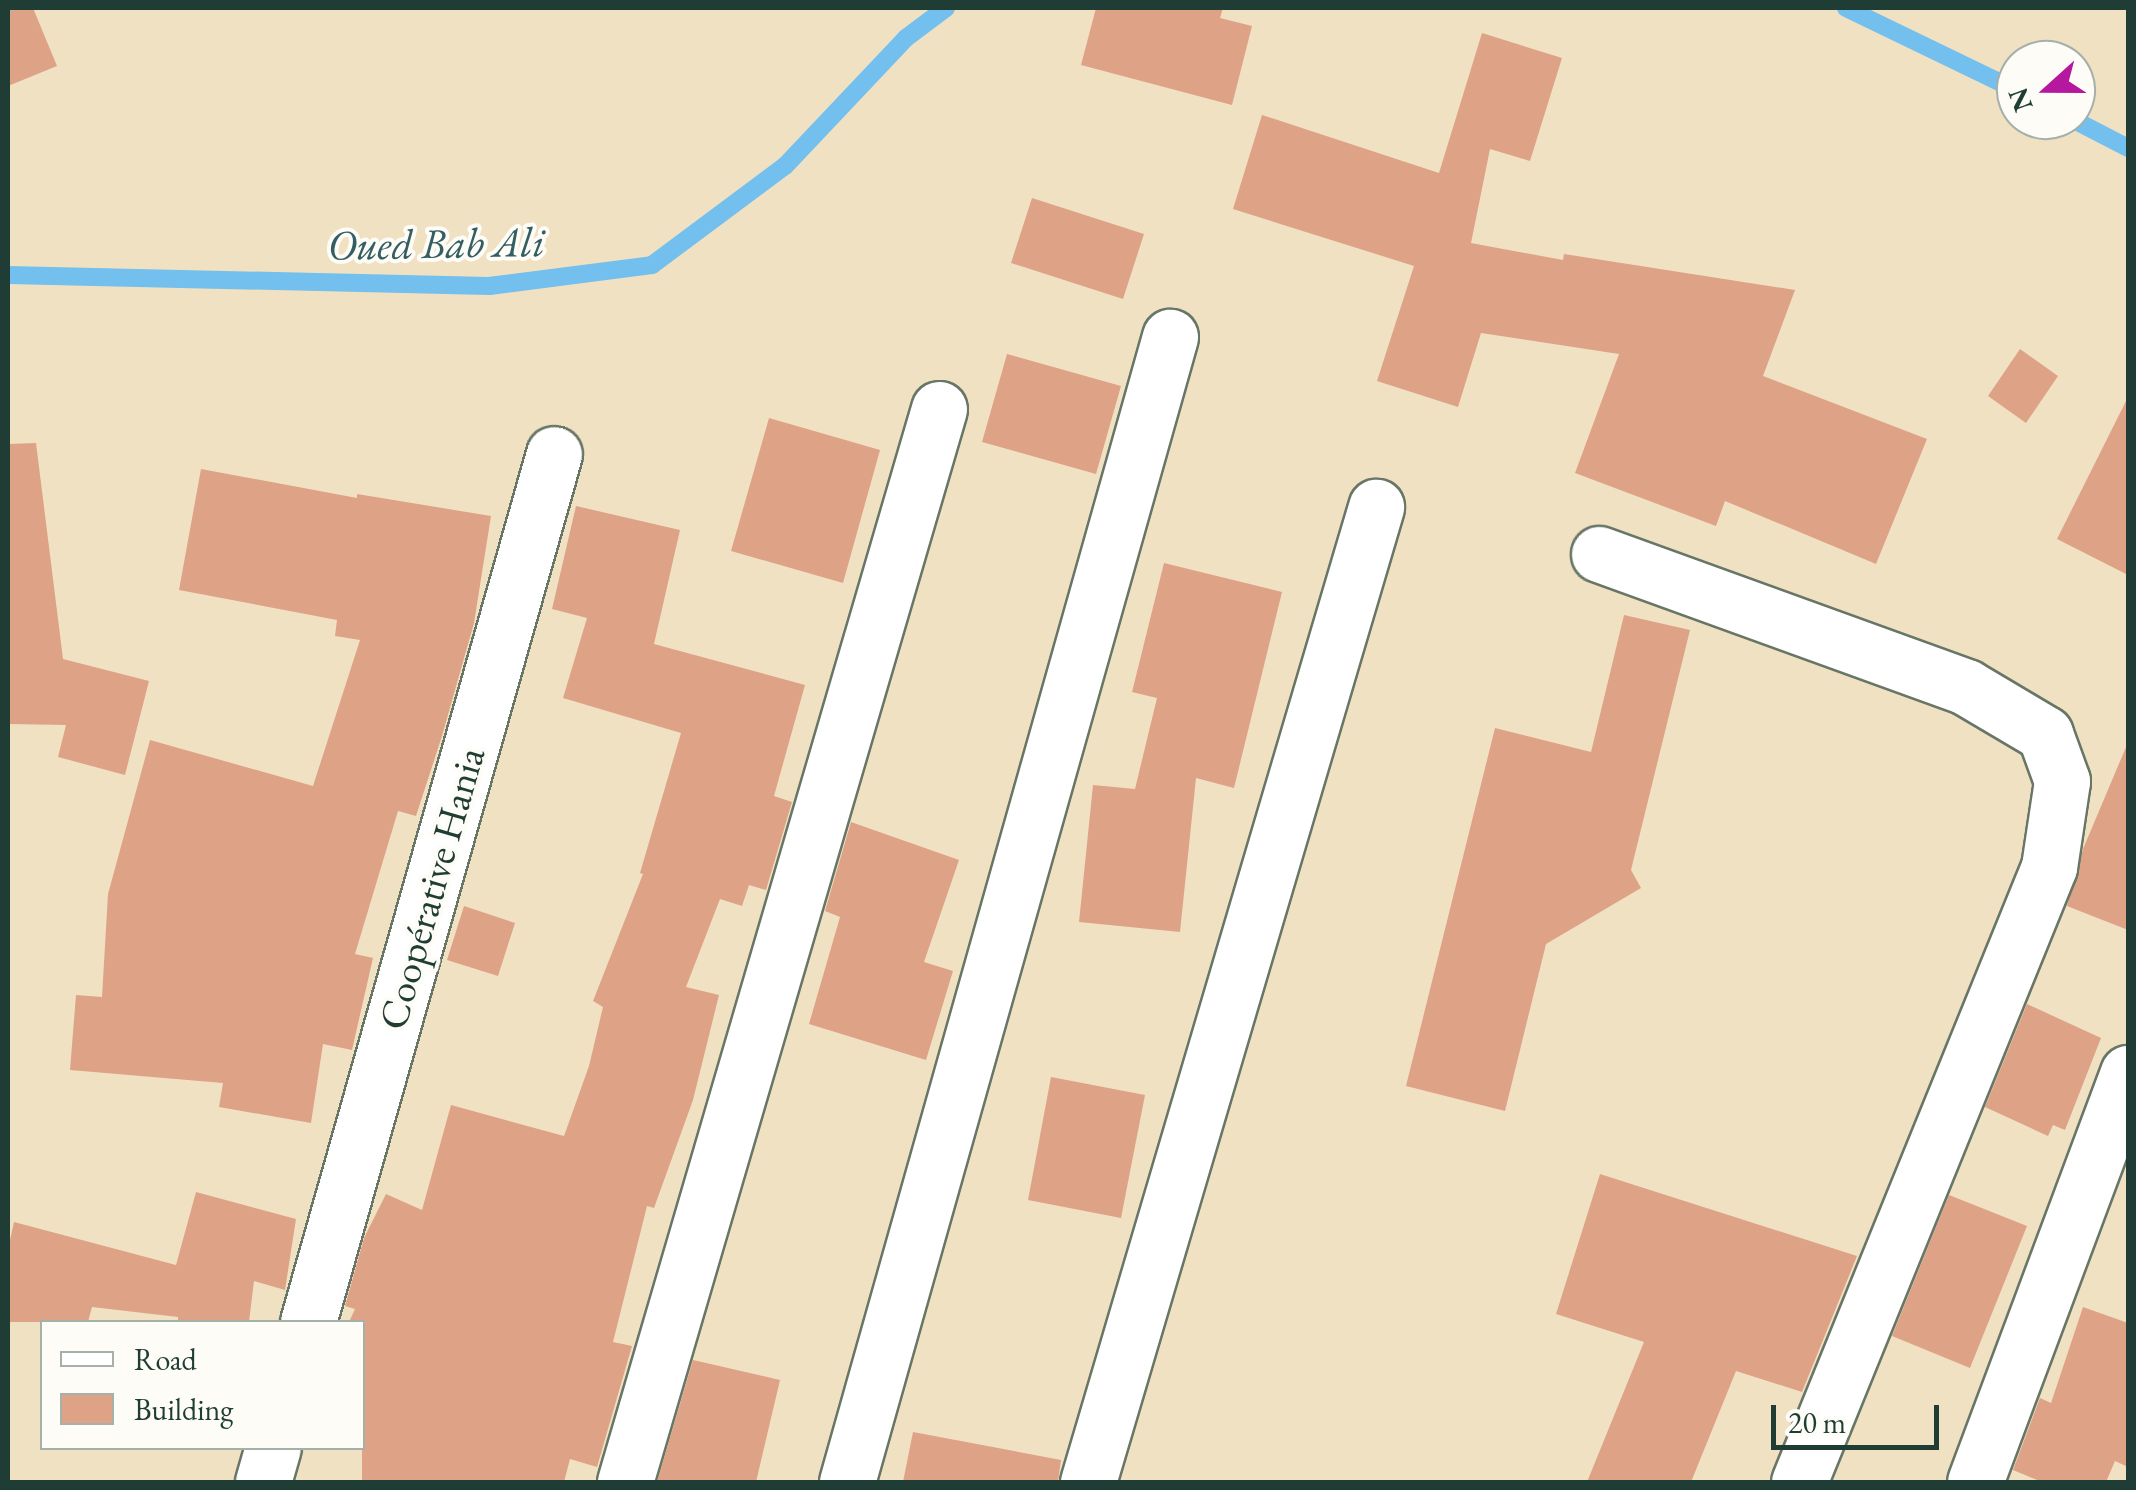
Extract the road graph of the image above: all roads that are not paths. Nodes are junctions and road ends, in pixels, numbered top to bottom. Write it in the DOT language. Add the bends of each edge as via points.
graph roads {
  1 [pos="1170,338"];
  2 [pos="940,408"];
  3 [pos="554,454"];
  4 [pos="1376,507"];
  5 [pos="1599,554"];
  6 [pos="2128,1074"];
  7 [pos="309,1320"];
  8 [pos="272,1450"];
  9 [pos="263,1482"];
  10 [pos="625,1482"];
  11 [pos="847,1482"];
  12 [pos="1088,1482"];
  13 [pos="1799,1482"];
  14 [pos="1975,1482"];
  1 -- 11 [label="street"];
  2 -- 10 [label="street"];
  3 -- 7 [label="street, Coopérative Hania"];
  4 -- 12 [label="street"];
  5 -- 13 [label="street" via="1966,687 2046,734 2062,781 2049,867"];
  6 -- 14 [label="street"];
  8 -- 9 [label="street"];
}
